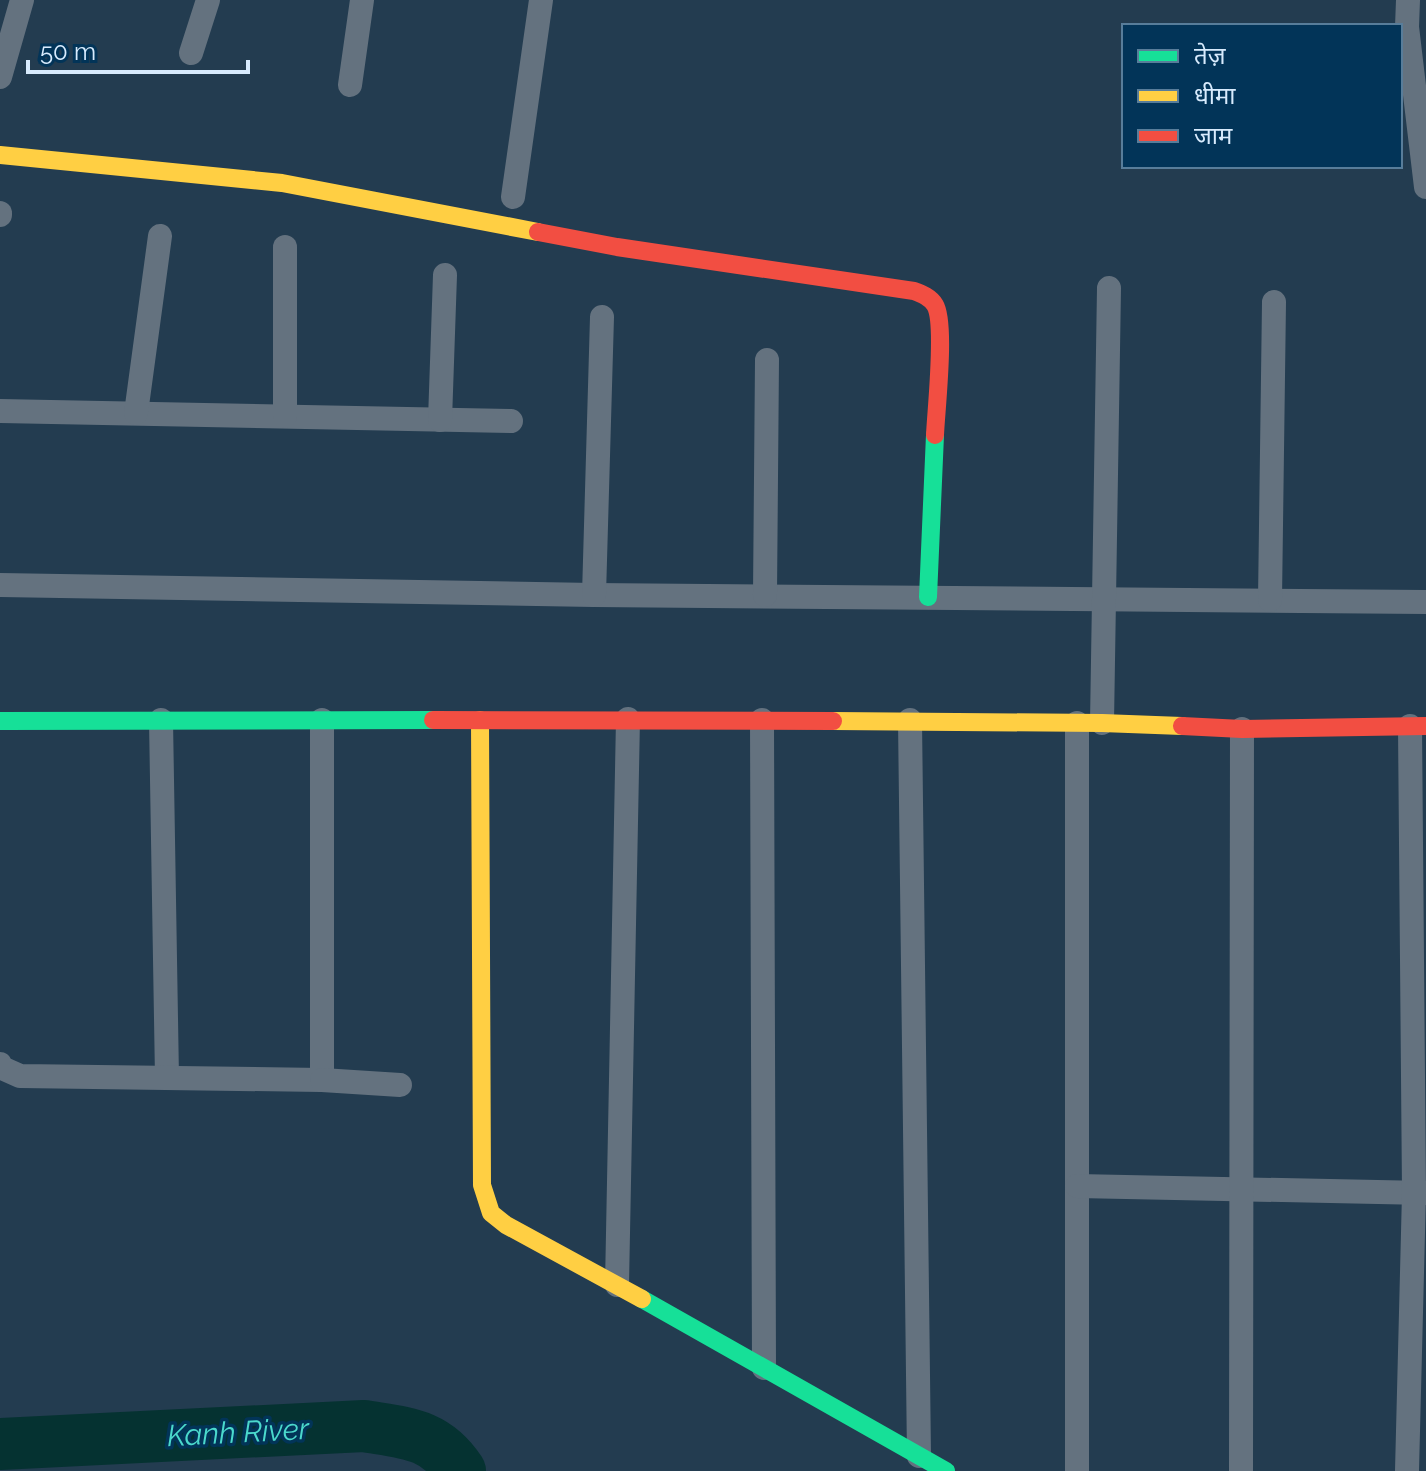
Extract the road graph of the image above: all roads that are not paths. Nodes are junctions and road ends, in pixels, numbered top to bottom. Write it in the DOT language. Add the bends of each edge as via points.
graph roads {
  1 [pos="22,0"];
  2 [pos="208,0"];
  3 [pos="362,0"];
  4 [pos="541,0"];
  5 [pos="1408,0"];
  6 [pos="191,53"];
  7 [pos="0,77"];
  8 [pos="350,85"];
  9 [pos="0,155"];
  10 [pos="1426,187"];
  11 [pos="513,197"];
  12 [pos="160,236"];
  13 [pos="285,247"];
  14 [pos="445,275"];
  15 [pos="1109,288"];
  16 [pos="1274,302"];
  17 [pos="602,317"];
  18 [pos="767,360"];
  19 [pos="0,411"];
  20 [pos="136,413"];
  21 [pos="285,416"];
  22 [pos="440,420"];
  23 [pos="511,421"];
  24 [pos="0,585"];
  25 [pos="594,595"];
  26 [pos="765,595"];
  27 [pos="928,597"];
  28 [pos="1103,599"];
  29 [pos="1270,600"];
  30 [pos="1426,602"];
  31 [pos="628,719"];
  32 [pos="161,720"];
  33 [pos="322,720"];
  34 [pos="480,720"];
  35 [pos="762,720"];
  36 [pos="910,720"];
  37 [pos="0,721"];
  38 [pos="1077,723"];
  39 [pos="1102,723"];
  40 [pos="1418,726"];
  41 [pos="1242,729"];
  42 [pos="0,1064"];
  43 [pos="167,1078"];
  44 [pos="322,1080"];
  45 [pos="400,1085"];
  46 [pos="1077,1186"];
  47 [pos="1241,1190"];
  48 [pos="1420,1193"];
  49 [pos="617,1285"];
  50 [pos="764,1368"];
  51 [pos="919,1456"];
  52 [pos="946,1471"];
  53 [pos="1077,1471"];
  54 [pos="1241,1471"];
  55 [pos="1407,1471"];
  1 -- 7 [label="street"];
  2 -- 6 [label="street"];
  3 -- 8 [label="street"];
  4 -- 11 [label="street"];
  5 -- 10 [label="street"];
  9 -- 27 [label="street" via="282,183 617,247 914,291 931,298 939,309 940,325"];
  12 -- 20 [label="street"];
  13 -- 21 [label="street"];
  14 -- 22 [label="street"];
  15 -- 28 [label="street"];
  16 -- 29 [label="street"];
  17 -- 25 [label="street"];
  18 -- 26 [label="street"];
  19 -- 20 [label="street"];
  20 -- 21 [label="street"];
  21 -- 22 [label="street"];
  22 -- 23 [label="street"];
  24 -- 25 [label="street"];
  25 -- 26 [label="street"];
  26 -- 27 [label="street"];
  27 -- 28 [label="street"];
  28 -- 29 [label="street"];
  28 -- 39 [label="street"];
  29 -- 30 [label="street"];
  31 -- 34 [label="street"];
  31 -- 35 [label="street"];
  31 -- 49 [label="street"];
  32 -- 33 [label="street"];
  32 -- 37 [label="street"];
  32 -- 43 [label="street"];
  33 -- 34 [label="street"];
  33 -- 44 [label="street"];
  34 -- 49 [label="street" via="485,1200 506,1225"];
  35 -- 36 [label="street"];
  35 -- 50 [label="street"];
  36 -- 38 [label="street"];
  36 -- 51 [label="street"];
  38 -- 39 [label="street"];
  38 -- 46 [label="street"];
  39 -- 41 [label="street"];
  40 -- 41 [label="street"];
  40 -- 48 [label="street"];
  41 -- 47 [label="street"];
  42 -- 43 [label="street" via="20,1076"];
  43 -- 44 [label="street"];
  44 -- 45 [label="street"];
  46 -- 47 [label="street"];
  46 -- 53 [label="street"];
  47 -- 48 [label="street"];
  47 -- 54 [label="street"];
  48 -- 55 [label="street"];
  49 -- 50 [label="street"];
  50 -- 51 [label="street"];
  51 -- 52 [label="street"];
}
